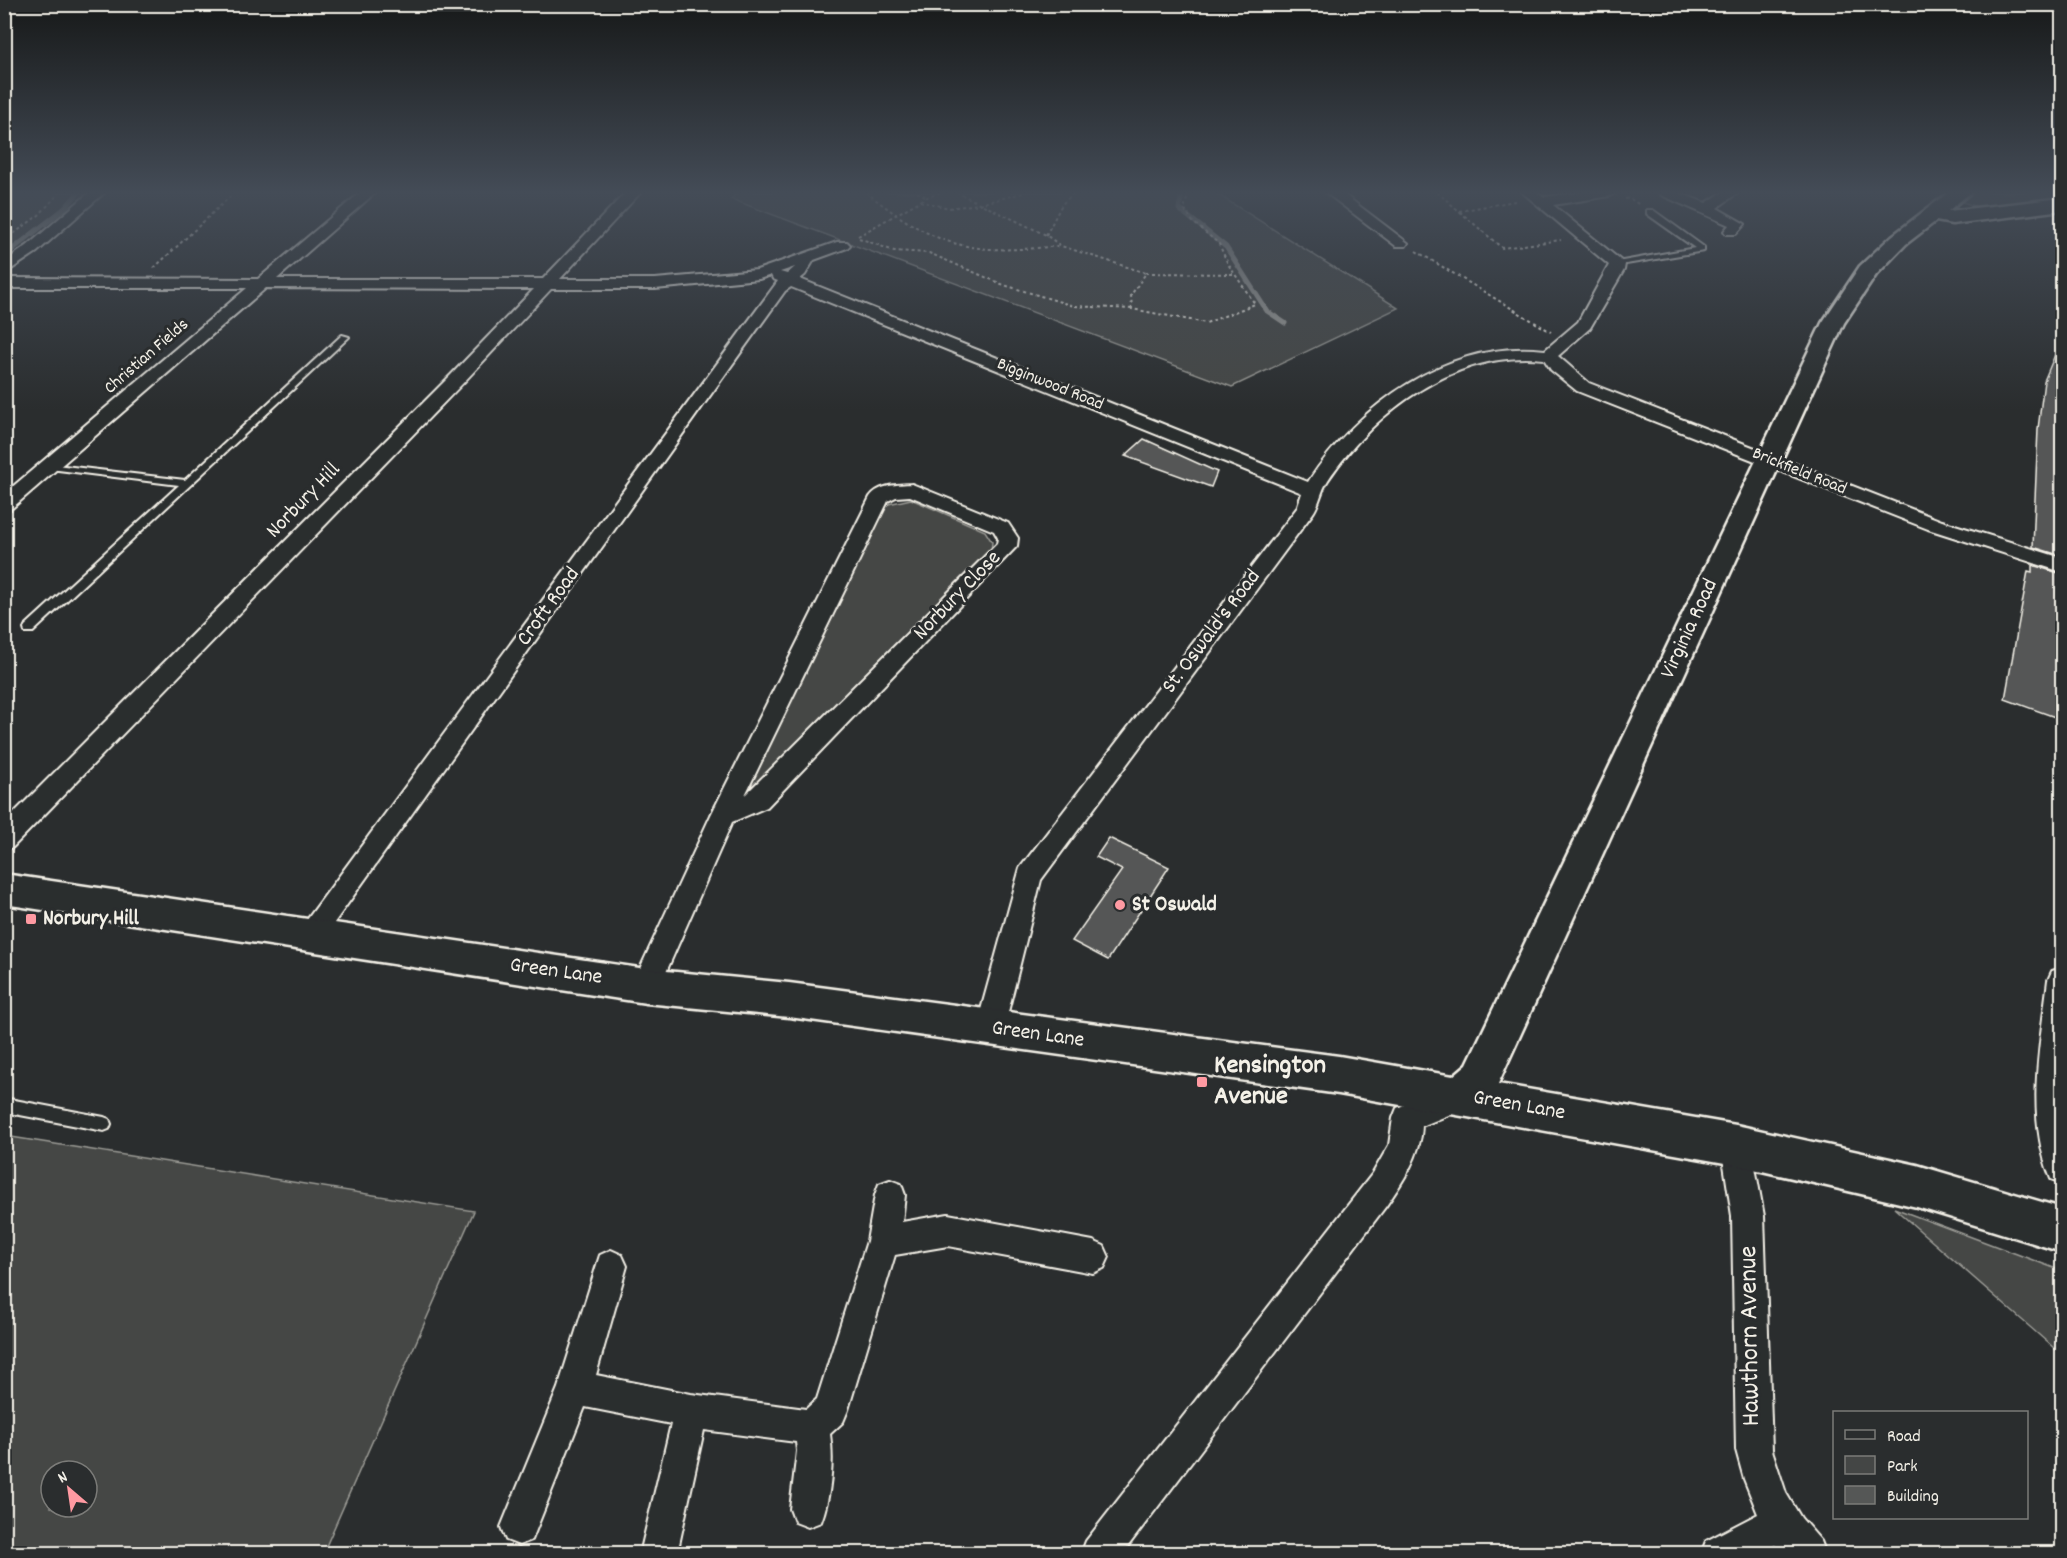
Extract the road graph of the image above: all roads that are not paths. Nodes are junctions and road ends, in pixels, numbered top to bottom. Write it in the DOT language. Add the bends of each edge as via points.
graph roads {
  1 [pos="1617,264"];
  2 [pos="284,265"];
  3 [pos="565,265"];
  4 [pos="784,265"];
  5 [pos="804,265"];
  6 [pos="1875,265"];
  7 [pos="759,274"];
  8 [pos="790,280"];
  9 [pos="4,283"];
  10 [pos="262,283"];
  11 [pos="546,285"];
  12 [pos="345,337"];
  13 [pos="1549,355"];
  14 [pos="1769,460"];
  15 [pos="50,466"];
  16 [pos="189,483"];
  17 [pos="1310,490"];
  18 [pos="4,505"];
  19 [pos="2062,565"];
  20 [pos="29,629"];
  21 [pos="723,815"];
  22 [pos="4,840"];
  23 [pos="4,889"];
  24 [pos="310,936"];
  25 [pos="2062,980"];
  26 [pos="646,986"];
  27 [pos="990,1028"];
  28 [pos="1460,1096"];
  29 [pos="4,1105"];
  30 [pos="104,1124"];
  31 [pos="1736,1145"];
  32 [pos="2062,1168"];
  33 [pos="890,1195"];
  34 [pos="2062,1230"];
  35 [pos="883,1241"];
  36 [pos="1093,1257"];
  37 [pos="611,1266"];
  38 [pos="575,1388"];
  39 [pos="691,1412"];
  40 [pos="811,1427"];
  41 [pos="807,1509"];
  42 [pos="1781,1522"];
  43 [pos="519,1527"];
  44 [pos="658,1554"];
  45 [pos="1099,1554"];
  46 [pos="1719,1554"];
  47 [pos="1808,1554"];
  1 -- 13 [label="street" via="1584,324"];
  2 -- 10 [label="street, Christian Fields"];
  3 -- 11 [label="street, Norbury Hill"];
  4 -- 7 [label="street"];
  5 -- 8 [label="street, Croft Road"];
  6 -- 14 [label="street, Virginia Road" via="1833,322"];
  7 -- 8 [label="street, Bigginwood Road"];
  7 -- 11 [label="street" via="676,283"];
  8 -- 17 [label="street, Bigginwood Road"];
  8 -- 24 [label="street, Croft Road" via="779,288"];
  9 -- 10 [label="street"];
  10 -- 11 [label="street"];
  10 -- 15 [label="street, Christian Fields"];
  11 -- 22 [label="street, Norbury Hill"];
  12 -- 16 [label="lane"];
  13 -- 14 [label="street, Brickfield Road" via="1583,387"];
  13 -- 17 [label="street, St. Oswald's Road" via="1499,355 1422,383 1371,417"];
  14 -- 19 [label="street, Brickfield Road" via="1935,525"];
  14 -- 28 [label="street, Virginia Road" via="1481,1077"];
  15 -- 16 [label="lane"];
  15 -- 18 [label="street, Christian Fields"];
  16 -- 20 [label="lane"];
  17 -- 27 [label="street, St. Oswald's Road" via="1306,509 1029,876"];
  21 -- 21 [label="street, Norbury Close" via="758,800 1007,546 1008,538 1001,527 912,490 893,491 880,497"];
  21 -- 26 [label="street, Norbury Close"];
  23 -- 24 [label="street, Green Lane"];
  24 -- 26 [label="street, Green Lane"];
  25 -- 32 [label="street" via="2049,1081"];
  26 -- 27 [label="street, Green Lane" via="789,1000"];
  27 -- 28 [label="street, Green Lane" via="1339,1075"];
  28 -- 31 [label="street, Green Lane"];
  28 -- 45 [label="street" via="1408,1118 1406,1138 1395,1164 1359,1218"];
  29 -- 30 [label="lane"];
  31 -- 34 [label="street, Green Lane" via="1917,1186"];
  31 -- 42 [label="street, Hawthorn Avenue" via="1748,1216 1754,1450 1761,1478"];
  33 -- 35 [label="street"];
  35 -- 36 [label="street" via="948,1230"];
  35 -- 40 [label="street" via="831,1410"];
  37 -- 38 [label="street"];
  38 -- 39 [label="street"];
  38 -- 43 [label="street"];
  39 -- 40 [label="street"];
  39 -- 44 [label="street"];
  40 -- 41 [label="street" via="815,1451"];
  42 -- 46 [label="street"];
  42 -- 47 [label="street, Hawthorn Avenue"];
}
